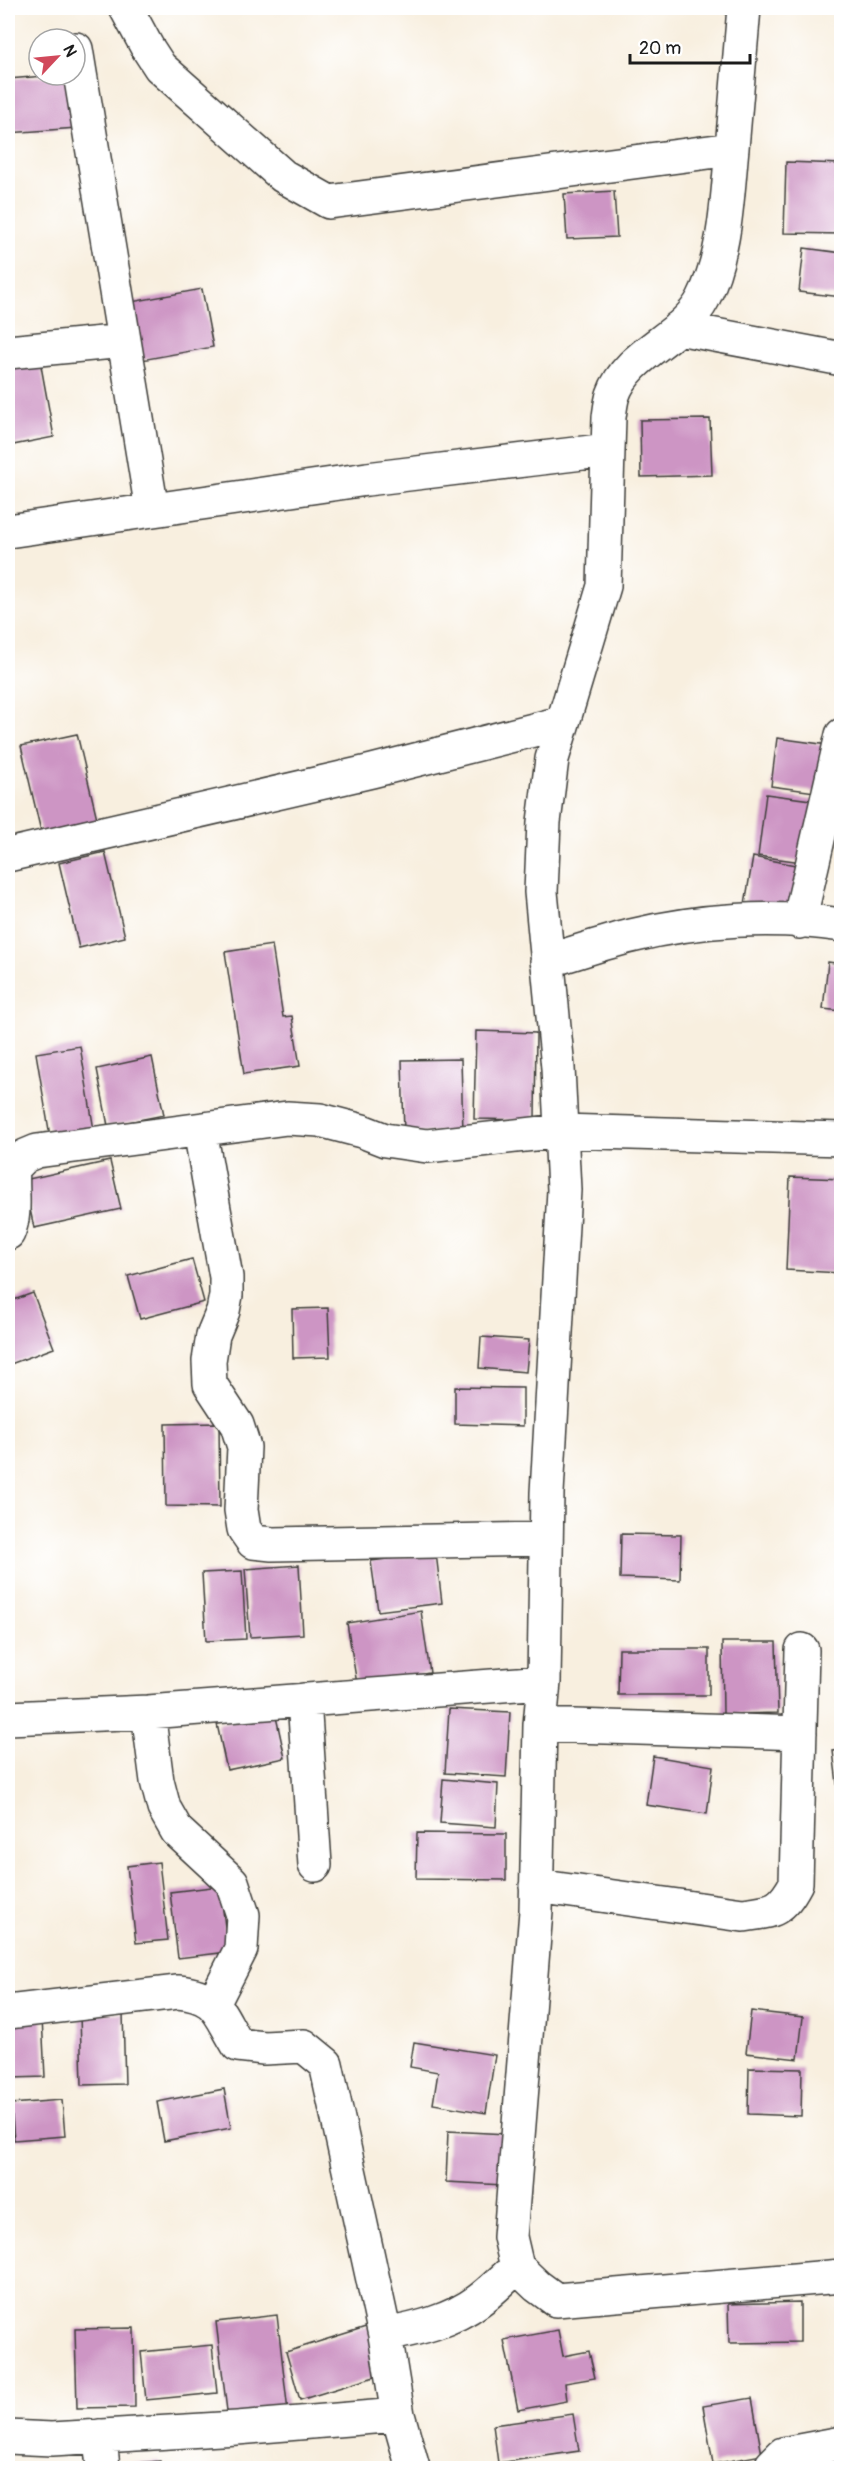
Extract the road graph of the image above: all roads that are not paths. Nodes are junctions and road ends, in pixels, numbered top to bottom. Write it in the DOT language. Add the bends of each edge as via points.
graph roads {
  1 [pos="126,8"];
  2 [pos="744,8"];
  3 [pos="82,87"];
  4 [pos="732,149"];
  5 [pos="678,328"];
  6 [pos="124,341"];
  7 [pos="8,352"];
  8 [pos="842,359"];
  9 [pos="608,450"];
  10 [pos="152,510"];
  11 [pos="8,531"];
  12 [pos="561,723"];
  13 [pos="842,735"];
  14 [pos="8,855"];
  15 [pos="799,922"];
  16 [pos="842,925"];
  17 [pos="547,961"];
  18 [pos="200,1130"];
  19 [pos="561,1131"];
  20 [pos="842,1139"];
  21 [pos="8,1233"];
  22 [pos="546,1539"];
  23 [pos="802,1650"];
  24 [pos="544,1682"];
  25 [pos="304,1700"];
  26 [pos="148,1712"];
  27 [pos="8,1718"];
  28 [pos="540,1725"];
  29 [pos="800,1733"];
  30 [pos="315,1865"];
  31 [pos="536,1886"];
  32 [pos="213,2004"];
  33 [pos="8,2012"];
  34 [pos="517,2267"];
  35 [pos="842,2277"];
  36 [pos="385,2334"];
  37 [pos="398,2415"];
  38 [pos="100,2436"];
  39 [pos="8,2437"];
  40 [pos="842,2443"];
  41 [pos="103,2469"];
  42 [pos="413,2469"];
  43 [pos="772,2469"];
  1 -- 4 [label="street" via="160,67 283,176 329,202"];
  2 -- 4 [label="street"];
  3 -- 6 [label="street"];
  4 -- 5 [label="street" via="717,260 702,301"];
  5 -- 8 [label="street"];
  5 -- 9 [label="street" via="625,375 613,394"];
  6 -- 7 [label="street"];
  6 -- 10 [label="street"];
  9 -- 10 [label="street"];
  9 -- 12 [label="street" via="604,586"];
  10 -- 11 [label="street"];
  12 -- 14 [label="street"];
  12 -- 17 [label="street" via="544,822 541,892"];
  13 -- 15 [label="street"];
  15 -- 16 [label="street"];
  15 -- 17 [label="street" via="707,922 632,936"];
  17 -- 19 [label="street"];
  18 -- 19 [label="street" via="287,1118 320,1120 385,1140 427,1146"];
  18 -- 21 [label="street" via="37,1151 25,1156 13,1168 14,1217"];
  18 -- 22 [label="street" via="226,1277 225,1303 209,1360 210,1384 237,1425 243,1447 241,1510 244,1529 253,1542"];
  19 -- 20 [label="street"];
  19 -- 22 [label="street" via="564,1190"];
  22 -- 24 [label="street"];
  23 -- 29 [label="street"];
  24 -- 25 [label="street"];
  24 -- 28 [label="street"];
  25 -- 26 [label="street"];
  25 -- 30 [label="street"];
  26 -- 27 [label="street"];
  26 -- 32 [label="street" via="164,1808 177,1831 232,1882 243,1916 241,1949"];
  28 -- 29 [label="street"];
  28 -- 31 [label="street"];
  29 -- 31 [label="street" via="796,1883 785,1903 768,1912 743,1915"];
  31 -- 34 [label="street" via="510,2237"];
  32 -- 33 [label="street" via="199,1994 178,1992"];
  32 -- 36 [label="street" via="238,2045 304,2046 326,2064"];
  34 -- 35 [label="street" via="556,2300"];
  34 -- 36 [label="street" via="477,2302 457,2313 434,2324"];
  36 -- 37 [label="street"];
  37 -- 38 [label="street"];
  37 -- 42 [label="street"];
  38 -- 39 [label="street"];
  38 -- 41 [label="street"];
  40 -- 43 [label="street" via="783,2454"];
}
